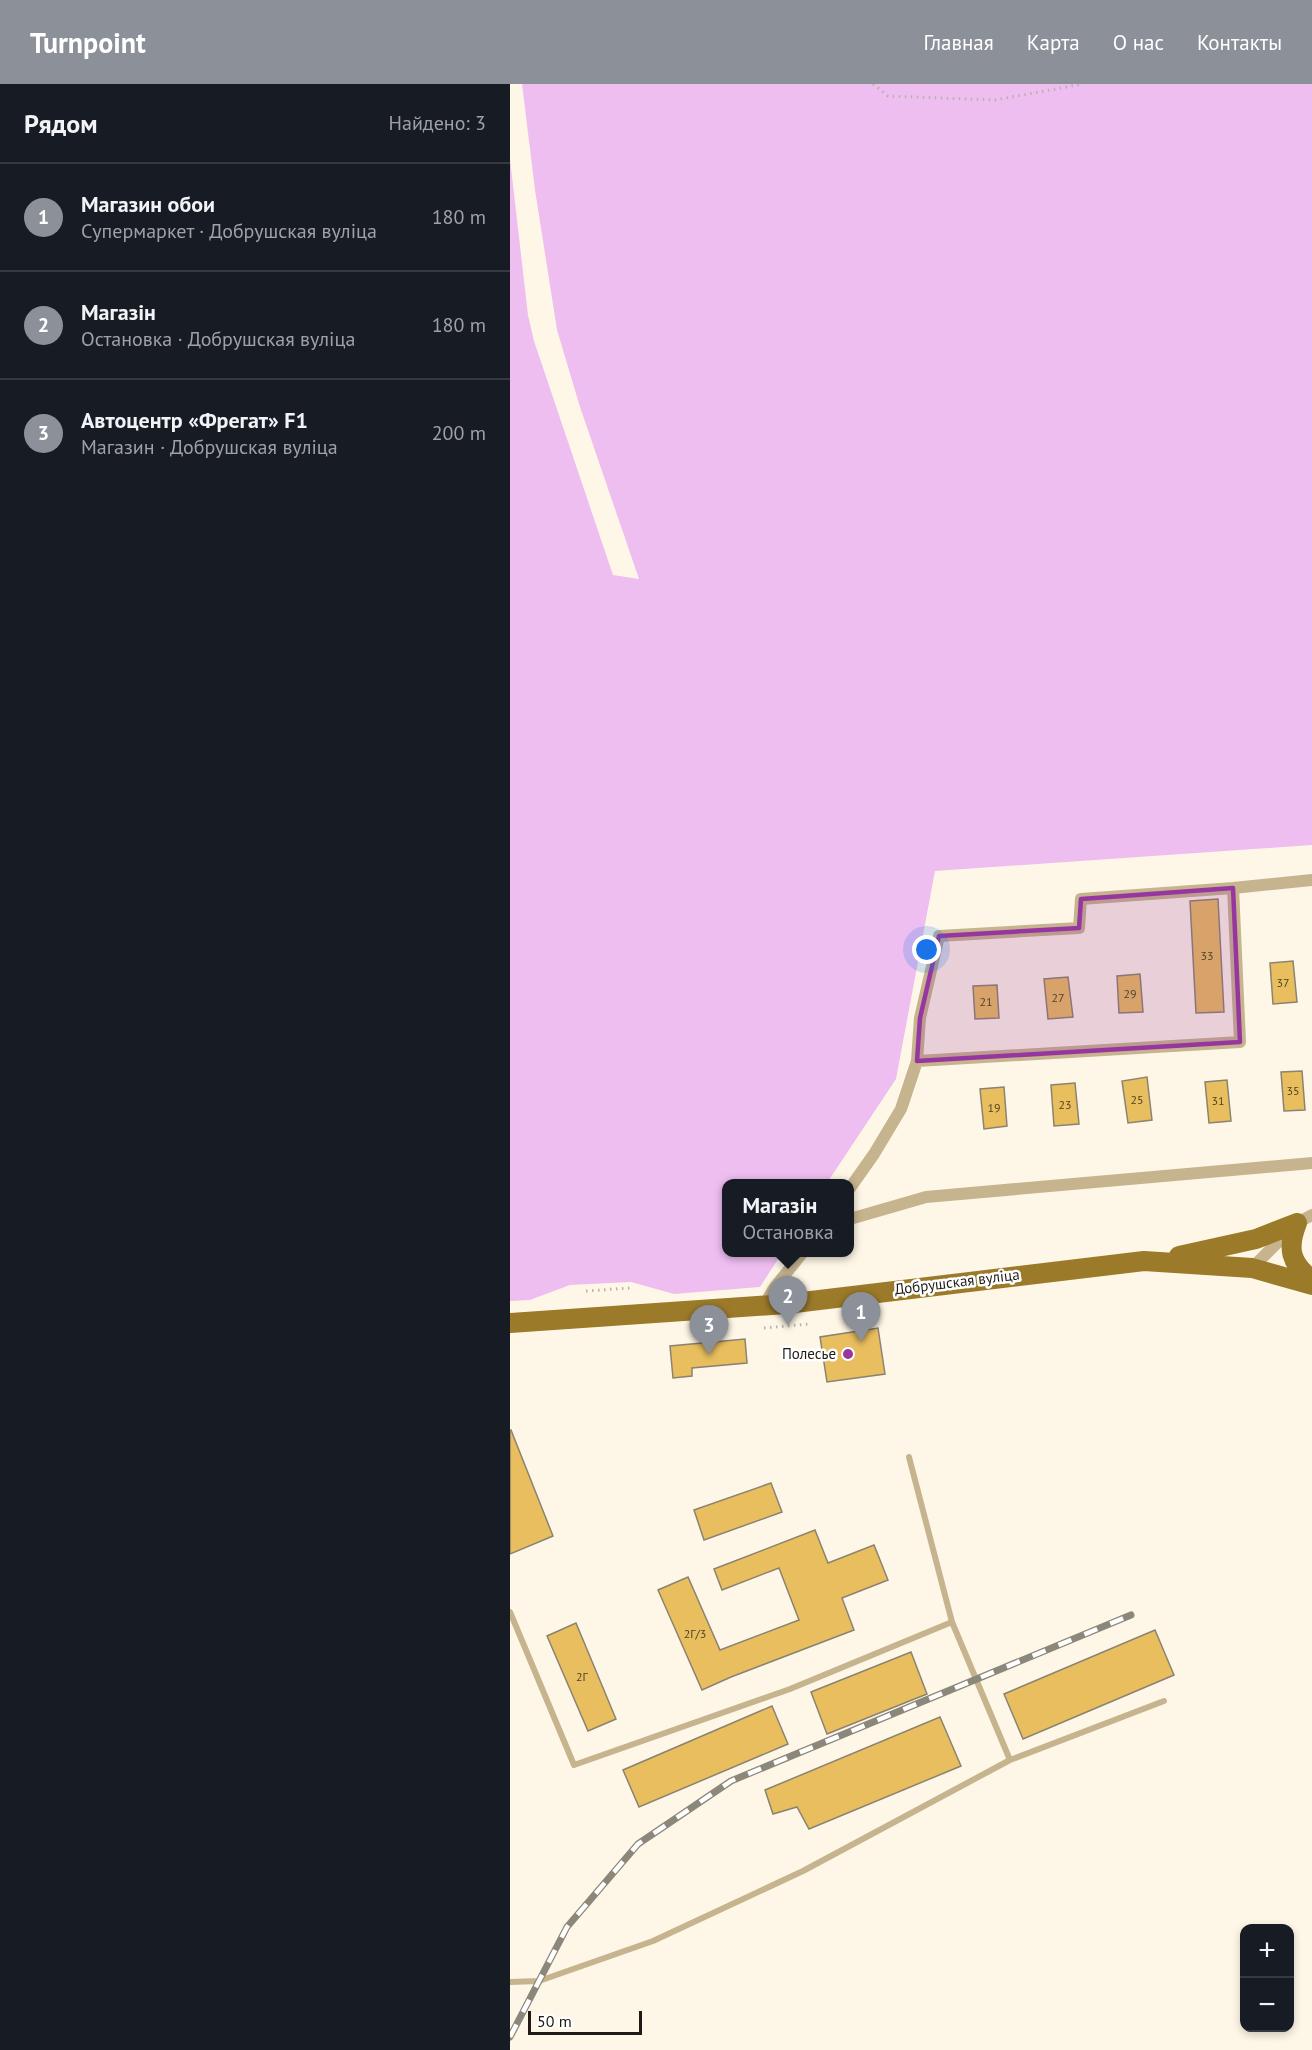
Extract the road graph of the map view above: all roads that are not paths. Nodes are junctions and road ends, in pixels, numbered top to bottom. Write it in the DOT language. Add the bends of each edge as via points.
graph roads {
  1 [pos="1312,880"];
  2 [pos="1233,888"];
  3 [pos="917,1061"];
  4 [pos="1312,1163"];
  5 [pos="854,1181"];
  6 [pos="854,1218"];
  7 [pos="1305,1219"];
  8 [pos="798,1257"];
  9 [pos="1144,1261"];
  10 [pos="1252,1268"];
  11 [pos="1312,1280"];
  12 [pos="1312,1285"];
  13 [pos="764,1305"];
  14 [pos="510,1323"];
  15 [pos="909,1457"];
  16 [pos="510,1612"];
  17 [pos="952,1622"];
  18 [pos="1164,1701"];
  19 [pos="1010,1760"];
  20 [pos="510,1982"];
  1 -- 2 [label="street"];
  2 -- 3 [label="street" via="1081,898 1079,928 939,936 920,1018"];
  2 -- 3 [label="street" via="1240,1042"];
  3 -- 5 [label="street" via="901,1109"];
  4 -- 6 [label="street" via="926,1197"];
  7 -- 9 [label="main road" via="1256,1239 1197,1254"];
  7 -- 10 [label="street"];
  7 -- 11 [label="main road" via="1292,1236 1292,1252 1299,1270"];
  8 -- 13 [label="street"];
  9 -- 10 [label="main road, Добрушская вуліца"];
  9 -- 13 [label="main road, Добрушская вуліца"];
  10 -- 12 [label="main road, Добрушская вуліца"];
  13 -- 14 [label="main road, Добрушская вуліца"];
  15 -- 17 [label="lane"];
  16 -- 17 [label="lane" via="574,1766 790,1689"];
  17 -- 19 [label="lane"];
  18 -- 19 [label="lane"];
  19 -- 20 [label="lane" via="803,1871 653,1941 539,1981"];
}
